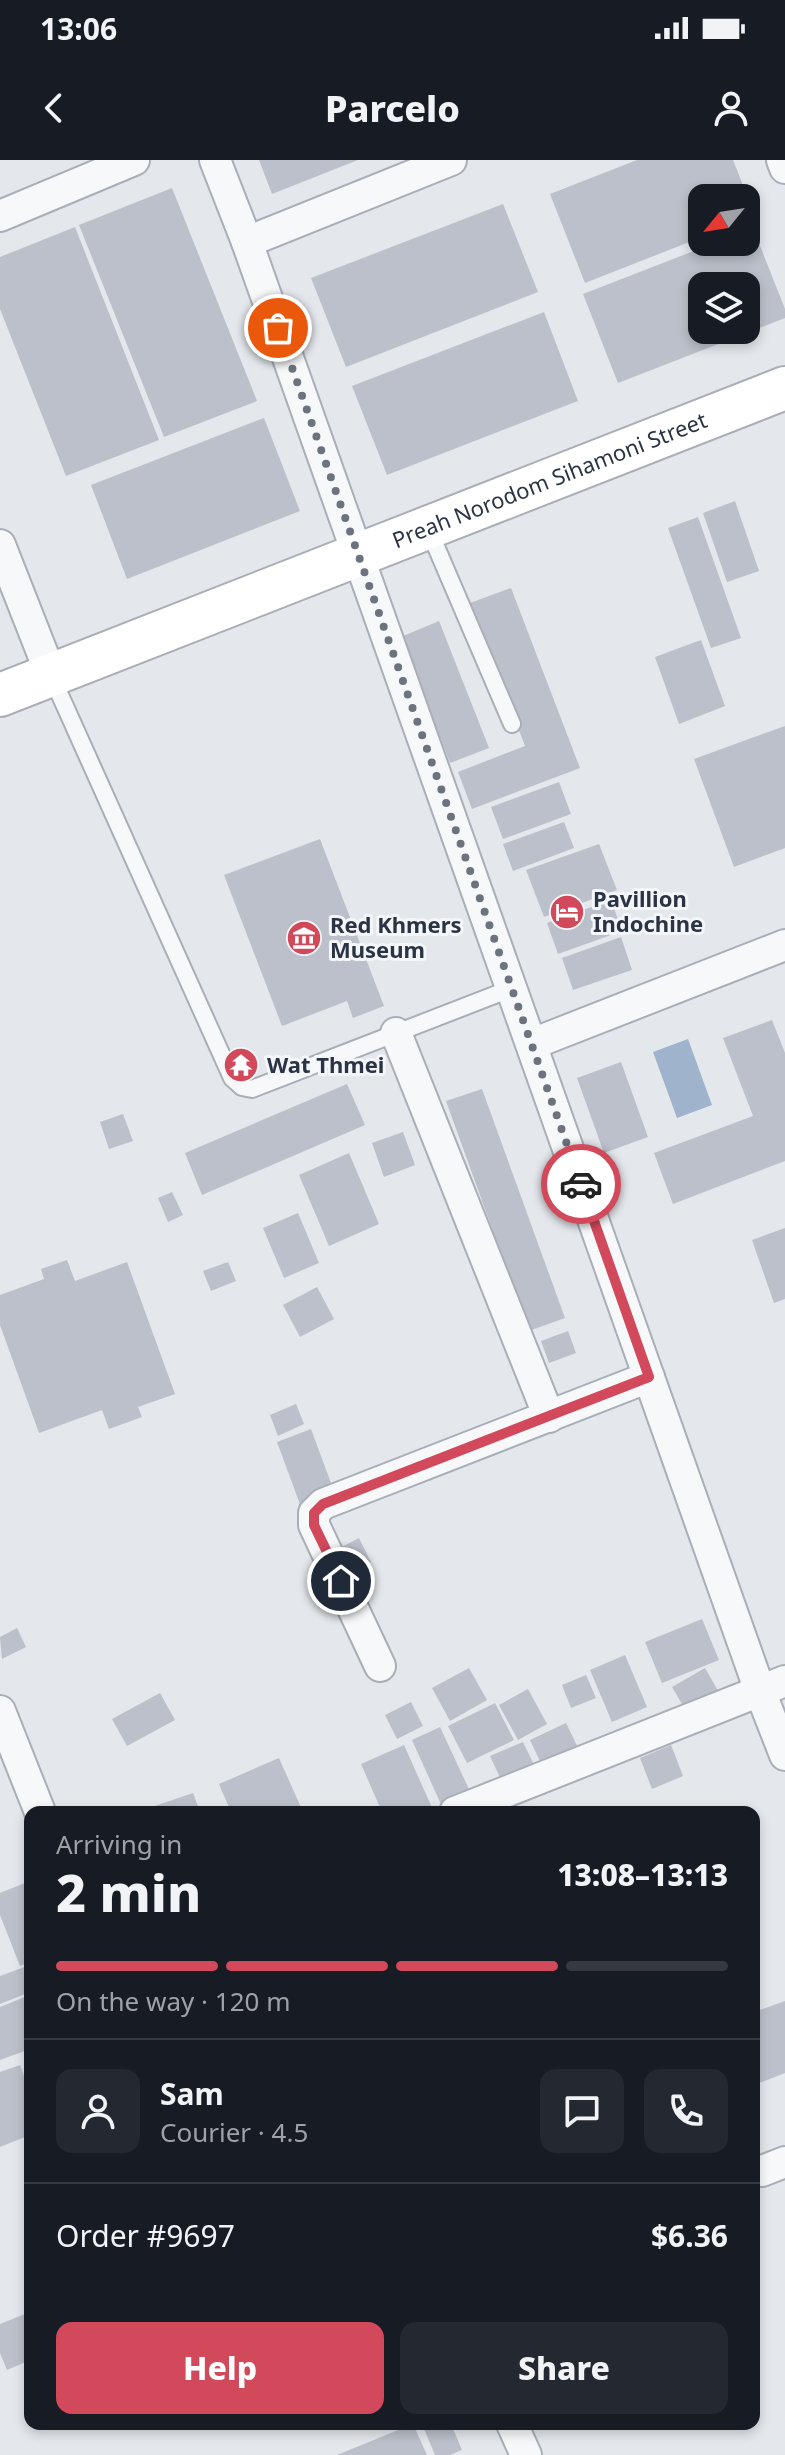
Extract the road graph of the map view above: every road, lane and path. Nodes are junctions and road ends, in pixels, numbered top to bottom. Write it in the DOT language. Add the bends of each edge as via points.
graph roads {
  1 [pos="134,160"];
  2 [pos="215,160"];
  3 [pos="451,160"];
  4 [pos="782,160"];
  5 [pos="785,168"];
  6 [pos="0,216"];
  7 [pos="247,242"];
  8 [pos="785,388"];
  9 [pos="427,527"];
  10 [pos="0,545"];
  11 [pos="358,554"];
  12 [pos="51,675"];
  13 [pos="0,695"];
  14 [pos="512,724"];
  15 [pos="785,945"];
  16 [pos="510,989"];
  17 [pos="396,1033"];
  18 [pos="532,1044"];
  19 [pos="649,1377"];
  20 [pos="549,1417"];
  21 [pos="380,1666"];
  22 [pos="772,1686"];
  23 [pos="0,1711"];
  24 [pos="785,1755"];
  25 [pos="38,1806"];
  26 [pos="470,1806"];
  27 [pos="515,2430"];
  28 [pos="526,2455"];
  1 -- 6 [label="street"];
  2 -- 7 [label="street"];
  3 -- 7 [label="street"];
  4 -- 5 [label="street"];
  7 -- 11 [label="street"];
  8 -- 9 [label="main road, Preah Norodom Sihamoni Street"];
  9 -- 11 [label="main road, Preah Norodom Sihamoni Street"];
  9 -- 14 [label="lane"];
  10 -- 12 [label="street"];
  11 -- 12 [label="main road, Preah Norodom Sihamoni Street"];
  11 -- 16 [label="street"];
  12 -- 13 [label="main road, Preah Norodom Sihamoni Street"];
  12 -- 17 [label="lane" via="232,1078 252,1089"];
  15 -- 18 [label="street"];
  16 -- 17 [label="lane"];
  16 -- 18 [label="street"];
  17 -- 20 [label="street"];
  18 -- 19 [label="street"];
  19 -- 20 [label="street"];
  19 -- 22 [label="street"];
  20 -- 21 [label="street" via="323,1504 314,1513 314,1525"];
  22 -- 24 [label="street"];
  22 -- 26 [label="street"];
  23 -- 25 [label="street"];
  27 -- 28 [label="street"];
}
